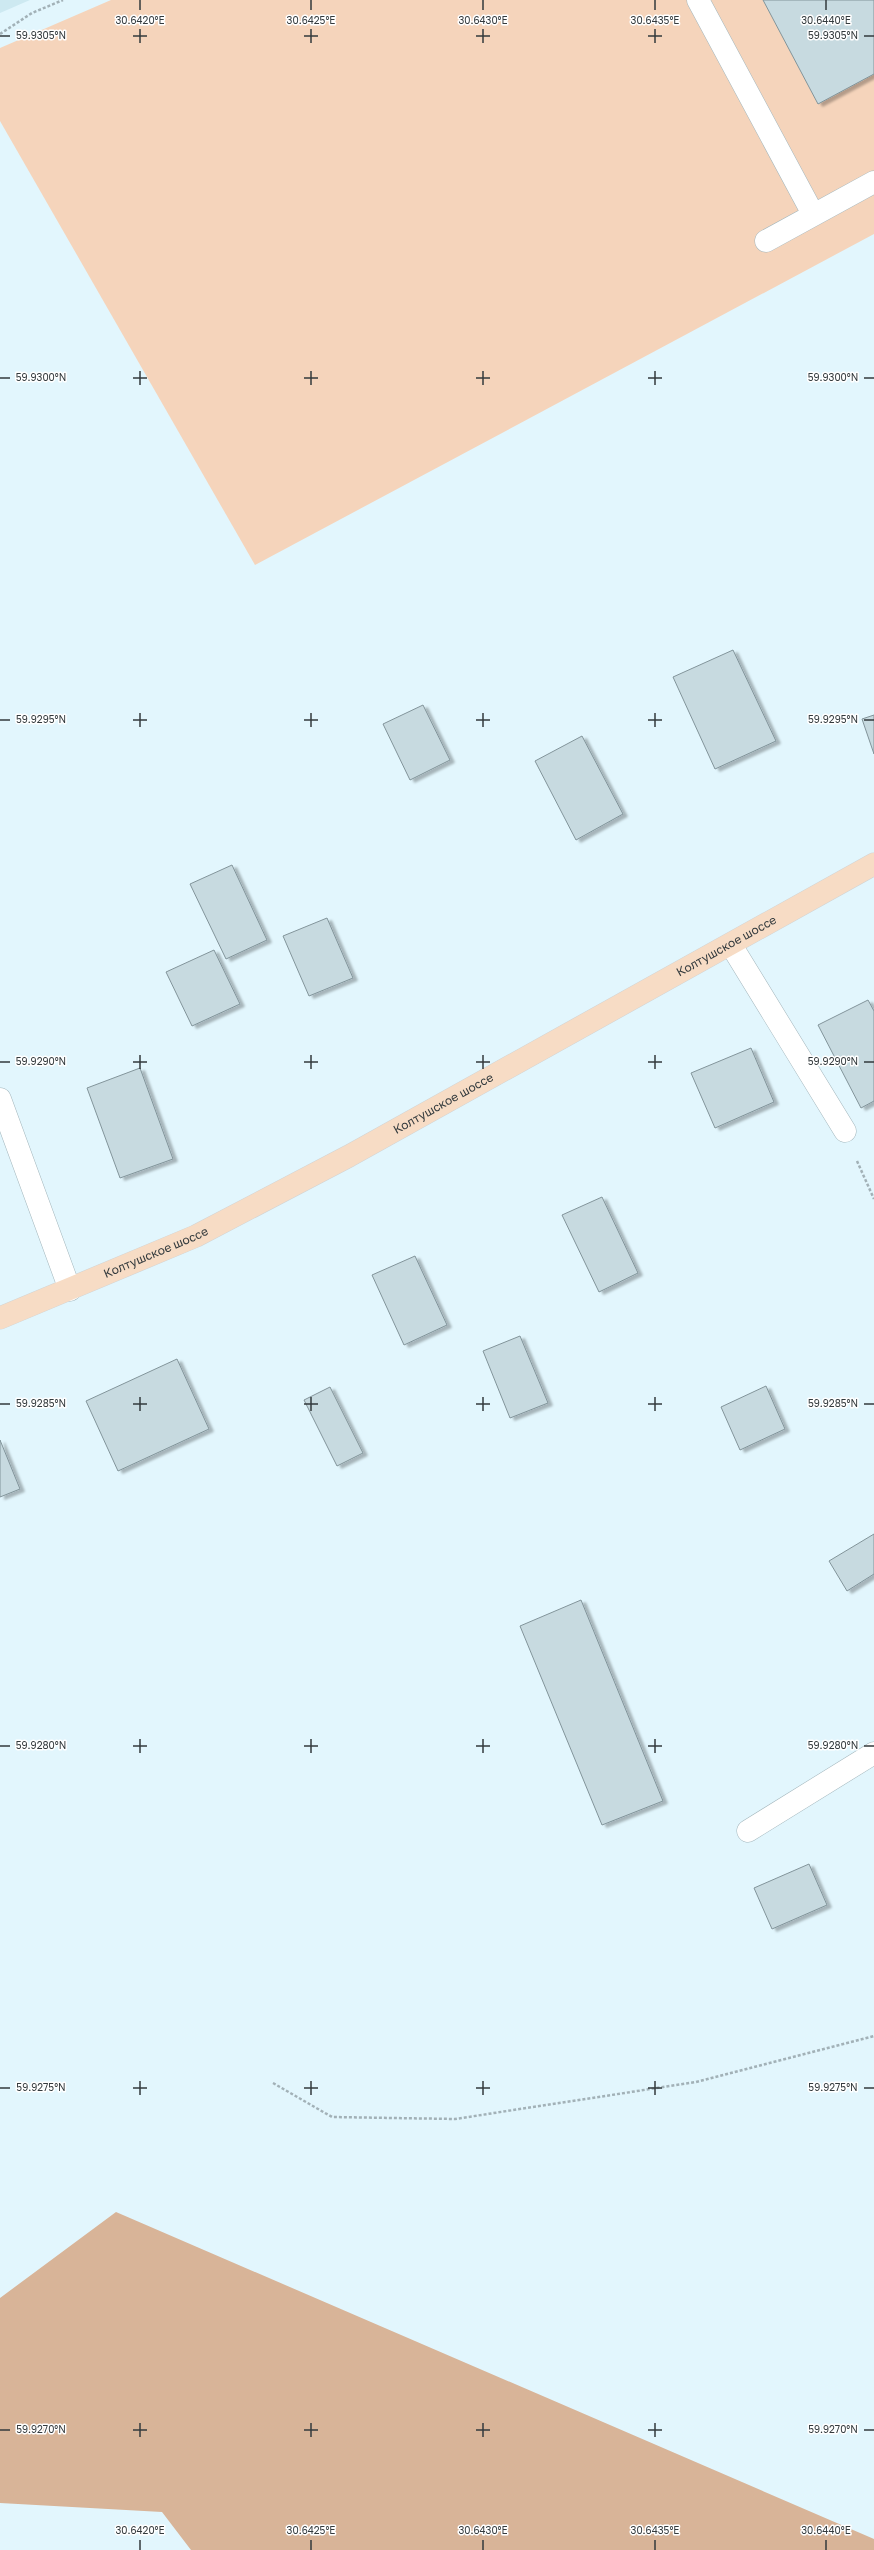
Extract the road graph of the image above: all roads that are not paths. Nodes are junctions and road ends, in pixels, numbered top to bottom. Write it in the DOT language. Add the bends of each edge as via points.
graph roads {
  1 [pos="698,0"];
  2 [pos="874,182"];
  3 [pos="813,214"];
  4 [pos="766,241"];
  5 [pos="874,864"];
  6 [pos="731,945"];
  7 [pos="0,1099"];
  8 [pos="844,1131"];
  9 [pos="70,1290"];
  10 [pos="0,1318"];
  11 [pos="874,1753"];
  12 [pos="748,1832"];
  1 -- 3 [label="lane"];
  2 -- 3 [label="lane"];
  3 -- 4 [label="lane"];
  5 -- 6 [label="main road, Колтушское шоссе"];
  6 -- 8 [label="lane"];
  6 -- 9 [label="main road, Колтушское шоссе" via="349,1156 196,1236"];
  7 -- 9 [label="lane"];
  9 -- 10 [label="main road, Колтушское шоссе"];
  11 -- 12 [label="lane"];
}
